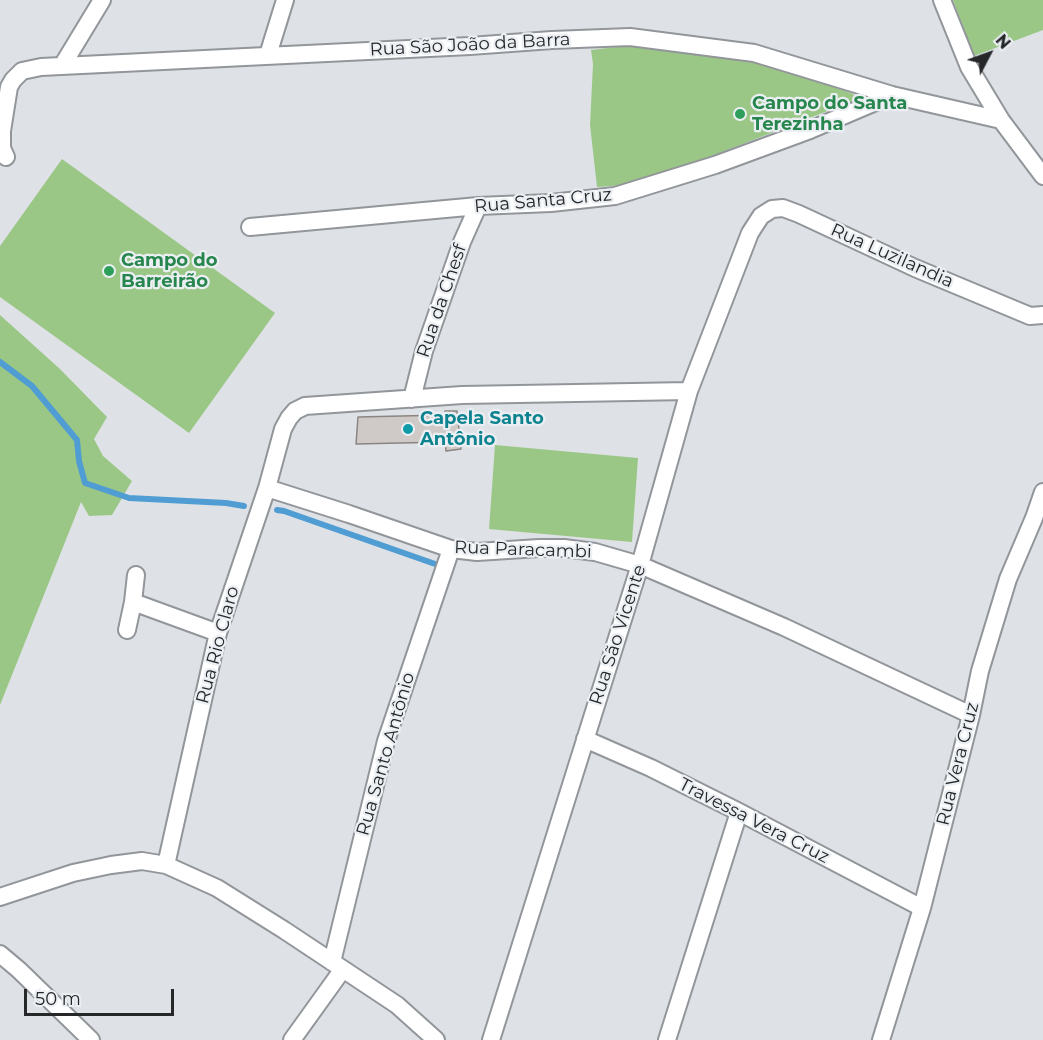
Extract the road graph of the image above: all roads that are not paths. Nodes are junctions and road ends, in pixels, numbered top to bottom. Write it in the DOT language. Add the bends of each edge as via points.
graph roads {
  1 [pos="102,0"];
  2 [pos="285,0"];
  3 [pos="942,0"];
  4 [pos="268,55"];
  5 [pos="62,66"];
  6 [pos="892,95"];
  7 [pos="1001,120"];
  8 [pos="6,157"];
  9 [pos="1043,176"];
  10 [pos="478,206"];
  11 [pos="250,227"];
  12 [pos="750,233"];
  13 [pos="1043,315"];
  14 [pos="688,392"];
  15 [pos="412,399"];
  16 [pos="267,488"];
  17 [pos="1043,492"];
  18 [pos="450,549"];
  19 [pos="640,565"];
  20 [pos="136,575"];
  21 [pos="133,602"];
  22 [pos="127,630"];
  23 [pos="218,633"];
  24 [pos="971,715"];
  25 [pos="585,739"];
  26 [pos="739,812"];
  27 [pos="165,865"];
  28 [pos="0,897"];
  29 [pos="922,908"];
  30 [pos="0,954"];
  31 [pos="337,966"];
  32 [pos="91,1040"];
  33 [pos="292,1040"];
  34 [pos="436,1040"];
  35 [pos="491,1040"];
  36 [pos="667,1040"];
  37 [pos="881,1040"];
  1 -- 5 [label="street"];
  2 -- 4 [label="street"];
  3 -- 7 [label="street" via="969,67"];
  4 -- 5 [label="street, Rua São João da Barra"];
  4 -- 6 [label="street, Rua São João da Barra" via="630,37 753,53"];
  5 -- 8 [label="street, Rua São João da Barra" via="22,71 12,80 2,131"];
  6 -- 7 [label="street, Rua São João da Barra"];
  6 -- 10 [label="street, Rua Santa Cruz" via="715,165 615,196"];
  7 -- 9 [label="street"];
  10 -- 11 [label="street, Rua Santa Cruz"];
  10 -- 15 [label="street, Rua da Chesf" via="424,351"];
  12 -- 13 [label="street, Rua Luzilandia" via="761,216 783,208 1030,316"];
  12 -- 14 [label="street, Rua São Vicente"];
  14 -- 15 [label="street"];
  14 -- 19 [label="street, Rua São Vicente"];
  15 -- 16 [label="street, Rua Rio Claro" via="305,406 295,411 283,429"];
  16 -- 18 [label="street, Rua Paracambi"];
  16 -- 23 [label="street, Rua Rio Claro"];
  17 -- 24 [label="street, Rua Vera Cruz" via="1008,579"];
  18 -- 19 [label="street, Rua Paracambi" via="477,552 564,548"];
  18 -- 31 [label="street, Rua Santo Antônio" via="386,741"];
  19 -- 24 [label="street, Rua Paracambi"];
  19 -- 25 [label="street, Rua São Vicente"];
  20 -- 21 [label="street"];
  21 -- 22 [label="street"];
  21 -- 23 [label="street"];
  23 -- 27 [label="street, Rua Rio Claro"];
  24 -- 29 [label="street, Rua Vera Cruz"];
  25 -- 26 [label="street, Travessa Vera Cruz"];
  25 -- 35 [label="street, Rua São Vicente"];
  26 -- 29 [label="street, Travessa Vera Cruz"];
  26 -- 36 [label="street"];
  27 -- 28 [label="street" via="142,861 111,865"];
  27 -- 31 [label="street" via="217,888"];
  29 -- 37 [label="street, Rua Vera Cruz"];
  30 -- 32 [label="street"];
  31 -- 33 [label="street"];
  31 -- 34 [label="street" via="397,1005"];
}
